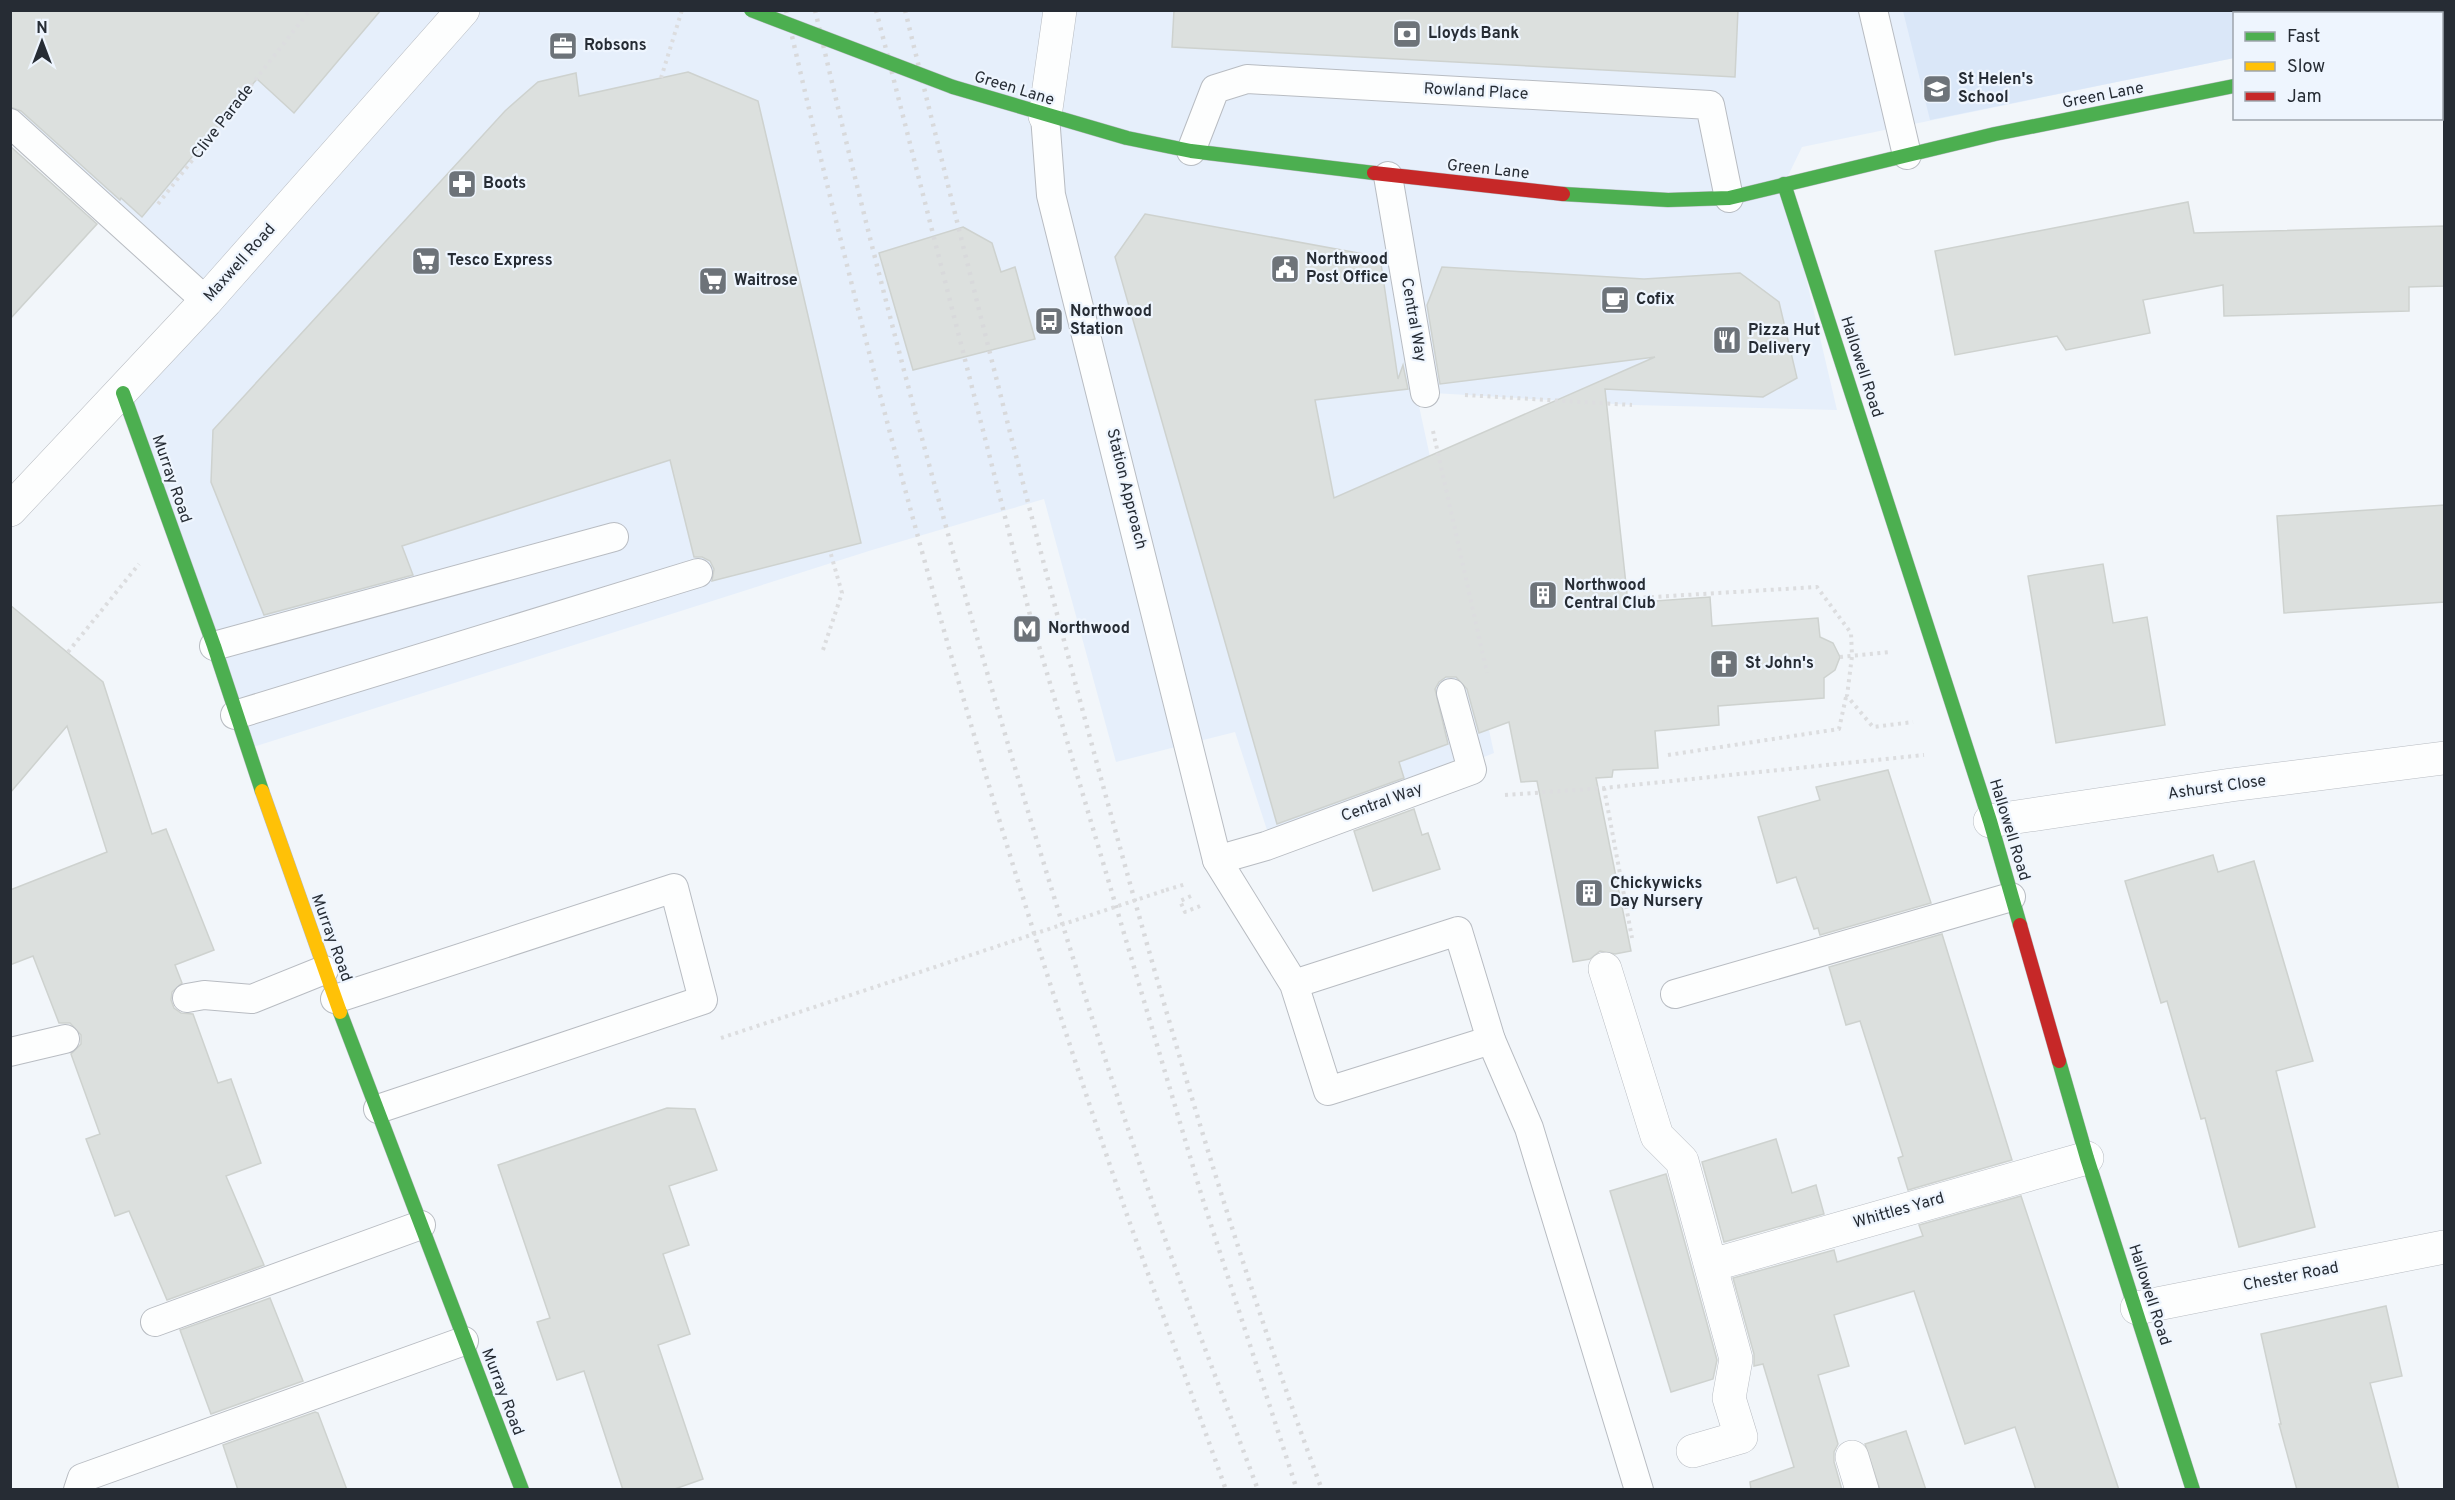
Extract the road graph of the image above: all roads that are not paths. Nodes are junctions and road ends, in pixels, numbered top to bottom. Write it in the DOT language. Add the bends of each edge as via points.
graph roads {
  1 [pos="464,10"];
  2 [pos="751,10"];
  3 [pos="1060,10"];
  4 [pos="1873,10"];
  5 [pos="2233,86"];
  6 [pos="1045,116"];
  7 [pos="10,123"];
  8 [pos="1191,151"];
  9 [pos="1907,155"];
  10 [pos="1388,177"];
  11 [pos="1784,184"];
  12 [pos="1729,198"];
  13 [pos="206,301"];
  14 [pos="123,393"];
  15 [pos="1425,393"];
  16 [pos="10,510"];
  17 [pos="614,537"];
  18 [pos="698,573"];
  19 [pos="214,646"];
  20 [pos="1451,693"];
  21 [pos="235,715"];
  22 [pos="2445,758"];
  23 [pos="1990,821"];
  24 [pos="1217,860"];
  25 [pos="2011,897"];
  26 [pos="1605,969"];
  27 [pos="324,970"];
  28 [pos="1294,984"];
  29 [pos="1675,994"];
  30 [pos="187,998"];
  31 [pos="335,999"];
  32 [pos="65,1039"];
  33 [pos="1491,1040"];
  34 [pos="10,1052"];
  35 [pos="378,1109"];
  36 [pos="2087,1158"];
  37 [pos="422,1225"];
  38 [pos="2445,1248"];
  39 [pos="1712,1265"];
  40 [pos="2137,1308"];
  41 [pos="155,1322"];
  42 [pos="464,1341"];
  43 [pos="1694,1451"];
  44 [pos="1852,1457"];
  45 [pos="78,1490"];
  46 [pos="522,1490"];
  47 [pos="1639,1490"];
  48 [pos="1862,1490"];
  49 [pos="2193,1490"];
  1 -- 13 [label="street, Maxwell Road"];
  2 -- 6 [label="street, Green Lane, bridge" via="953,87"];
  3 -- 6 [label="street"];
  4 -- 9 [label="lane"];
  5 -- 9 [label="street, Green Lane"];
  6 -- 8 [label="street, Green Lane"];
  6 -- 24 [label="lane, Station Approach" via="1051,195"];
  7 -- 13 [label="lane"];
  8 -- 10 [label="street, Green Lane"];
  8 -- 12 [label="lane, Rowland Place" via="1215,89 1247,79 1710,105"];
  9 -- 11 [label="street, Green Lane"];
  10 -- 12 [label="street, Green Lane" via="1544,193 1668,200"];
  10 -- 15 [label="lane, Central Way"];
  11 -- 12 [label="street, Green Lane"];
  11 -- 23 [label="street, Hallowell Road"];
  13 -- 14 [label="street, Maxwell Road"];
  14 -- 16 [label="street, Maxwell Road"];
  14 -- 19 [label="street, Murray Road"];
  17 -- 19 [label="lane"];
  18 -- 21 [label="lane"];
  19 -- 21 [label="street, Murray Road"];
  20 -- 24 [label="lane, Central Way" via="1472,770 1266,846"];
  21 -- 27 [label="street, Murray Road"];
  22 -- 23 [label="street, Ashurst Close"];
  23 -- 25 [label="street, Hallowell Road"];
  24 -- 28 [label="lane, Station Approach"];
  25 -- 29 [label="lane"];
  25 -- 36 [label="street, Hallowell Road"];
  26 -- 39 [label="street" via="1657,1136 1682,1161"];
  27 -- 30 [label="lane" via="252,999 204,995"];
  27 -- 31 [label="street, Murray Road"];
  28 -- 33 [label="lane, Station Approach" via="1328,1091"];
  28 -- 33 [label="lane" via="1458,931"];
  31 -- 35 [label="street, Murray Road"];
  31 -- 35 [label="lane" via="674,888 703,1000"];
  32 -- 34 [label="lane"];
  33 -- 47 [label="lane" via="1529,1128"];
  35 -- 37 [label="street, Murray Road"];
  36 -- 39 [label="street, Whittles Yard"];
  36 -- 40 [label="street, Hallowell Road"];
  37 -- 41 [label="lane"];
  37 -- 42 [label="street, Murray Road"];
  38 -- 40 [label="street, Chester Road"];
  39 -- 43 [label="street" via="1736,1359 1729,1398 1741,1437"];
  40 -- 49 [label="street, Hallowell Road"];
  42 -- 45 [label="lane" via="82,1478"];
  42 -- 46 [label="street, Murray Road"];
  44 -- 48 [label="street"];
}
